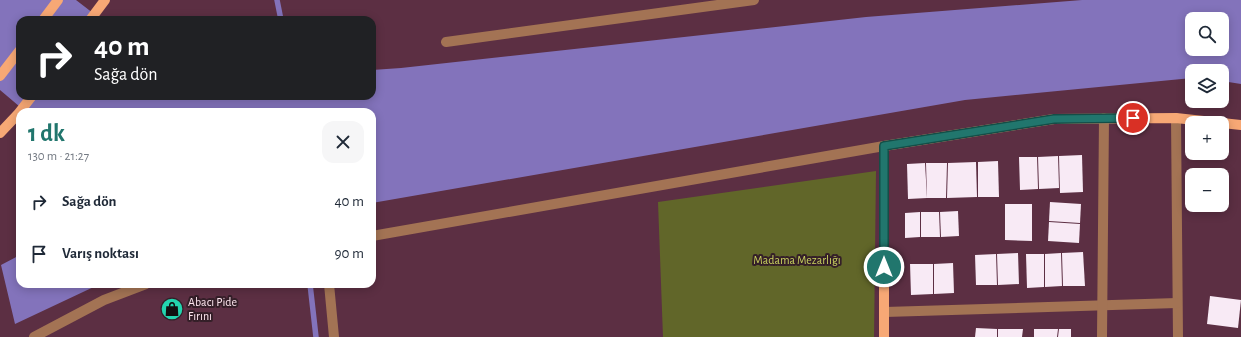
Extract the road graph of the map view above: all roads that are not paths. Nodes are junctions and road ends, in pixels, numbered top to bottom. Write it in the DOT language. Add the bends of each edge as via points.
graph roads {
  1 [pos="58,0"];
  2 [pos="105,0"];
  3 [pos="754,0"];
  4 [pos="46,16"];
  5 [pos="93,16"];
  6 [pos="446,42"];
  7 [pos="16,55"];
  8 [pos="0,76"];
  9 [pos="29,100"];
  10 [pos="23,108"];
  11 [pos="16,116"];
  12 [pos="1104,118"];
  13 [pos="1176,118"];
  14 [pos="1241,125"];
  15 [pos="0,133"];
  16 [pos="884,146"];
  17 [pos="376,235"];
  18 [pos="136,288"];
  19 [pos="329,288"];
  20 [pos="1177,303"];
  21 [pos="1102,306"];
  22 [pos="884,312"];
  23 [pos="34,337"];
  24 [pos="334,337"];
  25 [pos="884,337"];
  26 [pos="1102,337"];
  27 [pos="1178,337"];
  1 -- 4 [label="main road"];
  2 -- 5 [label="main road"];
  3 -- 6 [label="street"];
  7 -- 8 [label="main road"];
  9 -- 10 [label="main road"];
  11 -- 15 [label="main road"];
  12 -- 13 [label="main road"];
  12 -- 16 [label="main road" via="1054,119"];
  12 -- 21 [label="street"];
  13 -- 14 [label="main road"];
  13 -- 20 [label="street"];
  16 -- 17 [label="street"];
  16 -- 22 [label="main road"];
  18 -- 23 [label="street" via="104,300"];
  19 -- 24 [label="street"];
  20 -- 21 [label="street"];
  20 -- 27 [label="street"];
  21 -- 22 [label="street"];
  21 -- 26 [label="street"];
  22 -- 25 [label="main road"];
}
